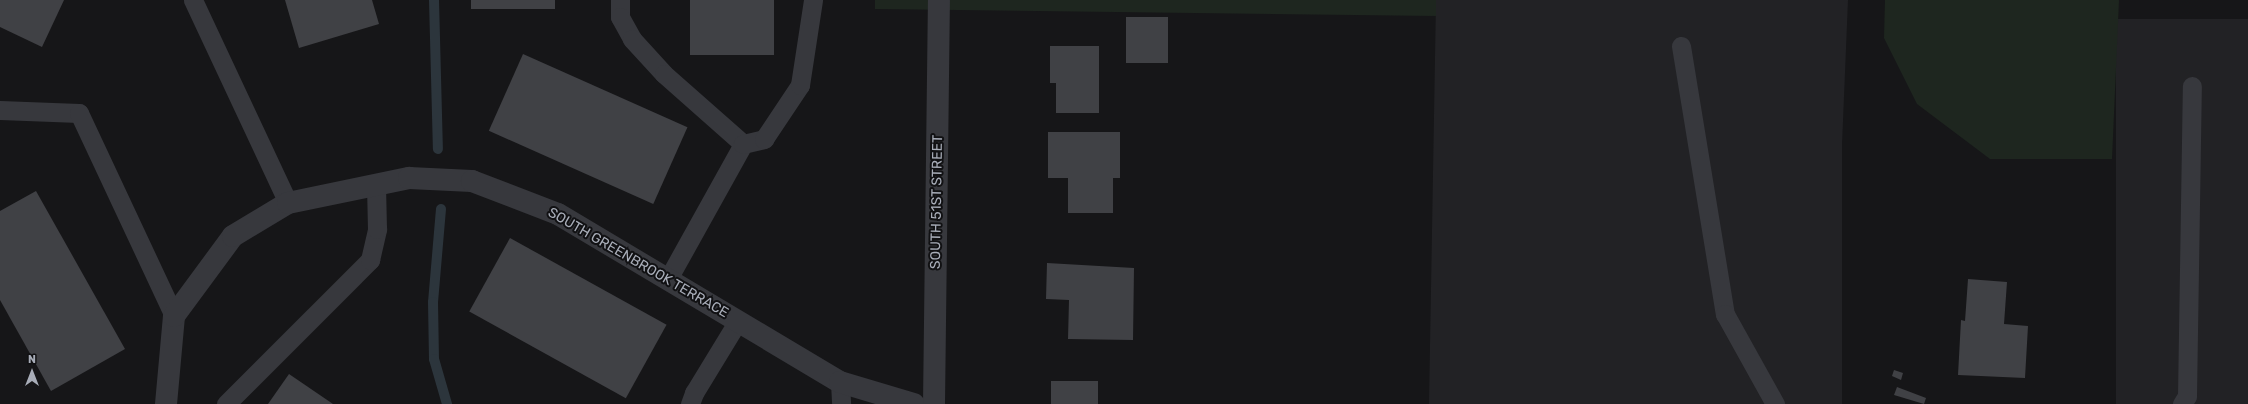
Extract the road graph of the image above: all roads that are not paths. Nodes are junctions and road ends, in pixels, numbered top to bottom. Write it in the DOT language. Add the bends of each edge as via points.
graph roads {
  1 [pos="193,0"];
  2 [pos="620,0"];
  3 [pos="813,0"];
  4 [pos="939,0"];
  5 [pos="1681,46"];
  6 [pos="2192,86"];
  7 [pos="0,110"];
  8 [pos="743,144"];
  9 [pos="376,185"];
  10 [pos="288,203"];
  11 [pos="668,279"];
  12 [pos="174,316"];
  13 [pos="738,321"];
  14 [pos="840,382"];
  15 [pos="166,404"];
  16 [pos="226,404"];
  17 [pos="690,404"];
  18 [pos="841,404"];
  19 [pos="914,404"];
  20 [pos="934,404"];
  21 [pos="1775,404"];
  22 [pos="2182,404"];
  1 -- 10 [label="lane"];
  2 -- 8 [label="lane" via="620,17 632,39 664,74"];
  3 -- 8 [label="lane" via="800,85 764,139"];
  4 -- 20 [label="street, SOUTH 51ST STREET"];
  5 -- 21 [label="lane" via="1725,314"];
  6 -- 22 [label="lane" via="2187,396"];
  7 -- 12 [label="lane" via="79,113"];
  8 -- 11 [label="lane"];
  9 -- 10 [label="street, SOUTH GREENBROOK TERRACE"];
  9 -- 11 [label="street, SOUTH GREENBROOK TERRACE" via="409,178 472,181 558,214"];
  9 -- 16 [label="lane" via="377,229 370,260"];
  10 -- 12 [label="street, SOUTH GREENBROOK TERRACE" via="233,236"];
  11 -- 13 [label="street, SOUTH GREENBROOK TERRACE"];
  12 -- 15 [label="street"];
  13 -- 14 [label="street, SOUTH GREENBROOK TERRACE"];
  13 -- 17 [label="lane" via="694,393"];
  14 -- 18 [label="lane"];
  14 -- 19 [label="street, SOUTH GREENBROOK TERRACE"];
}
